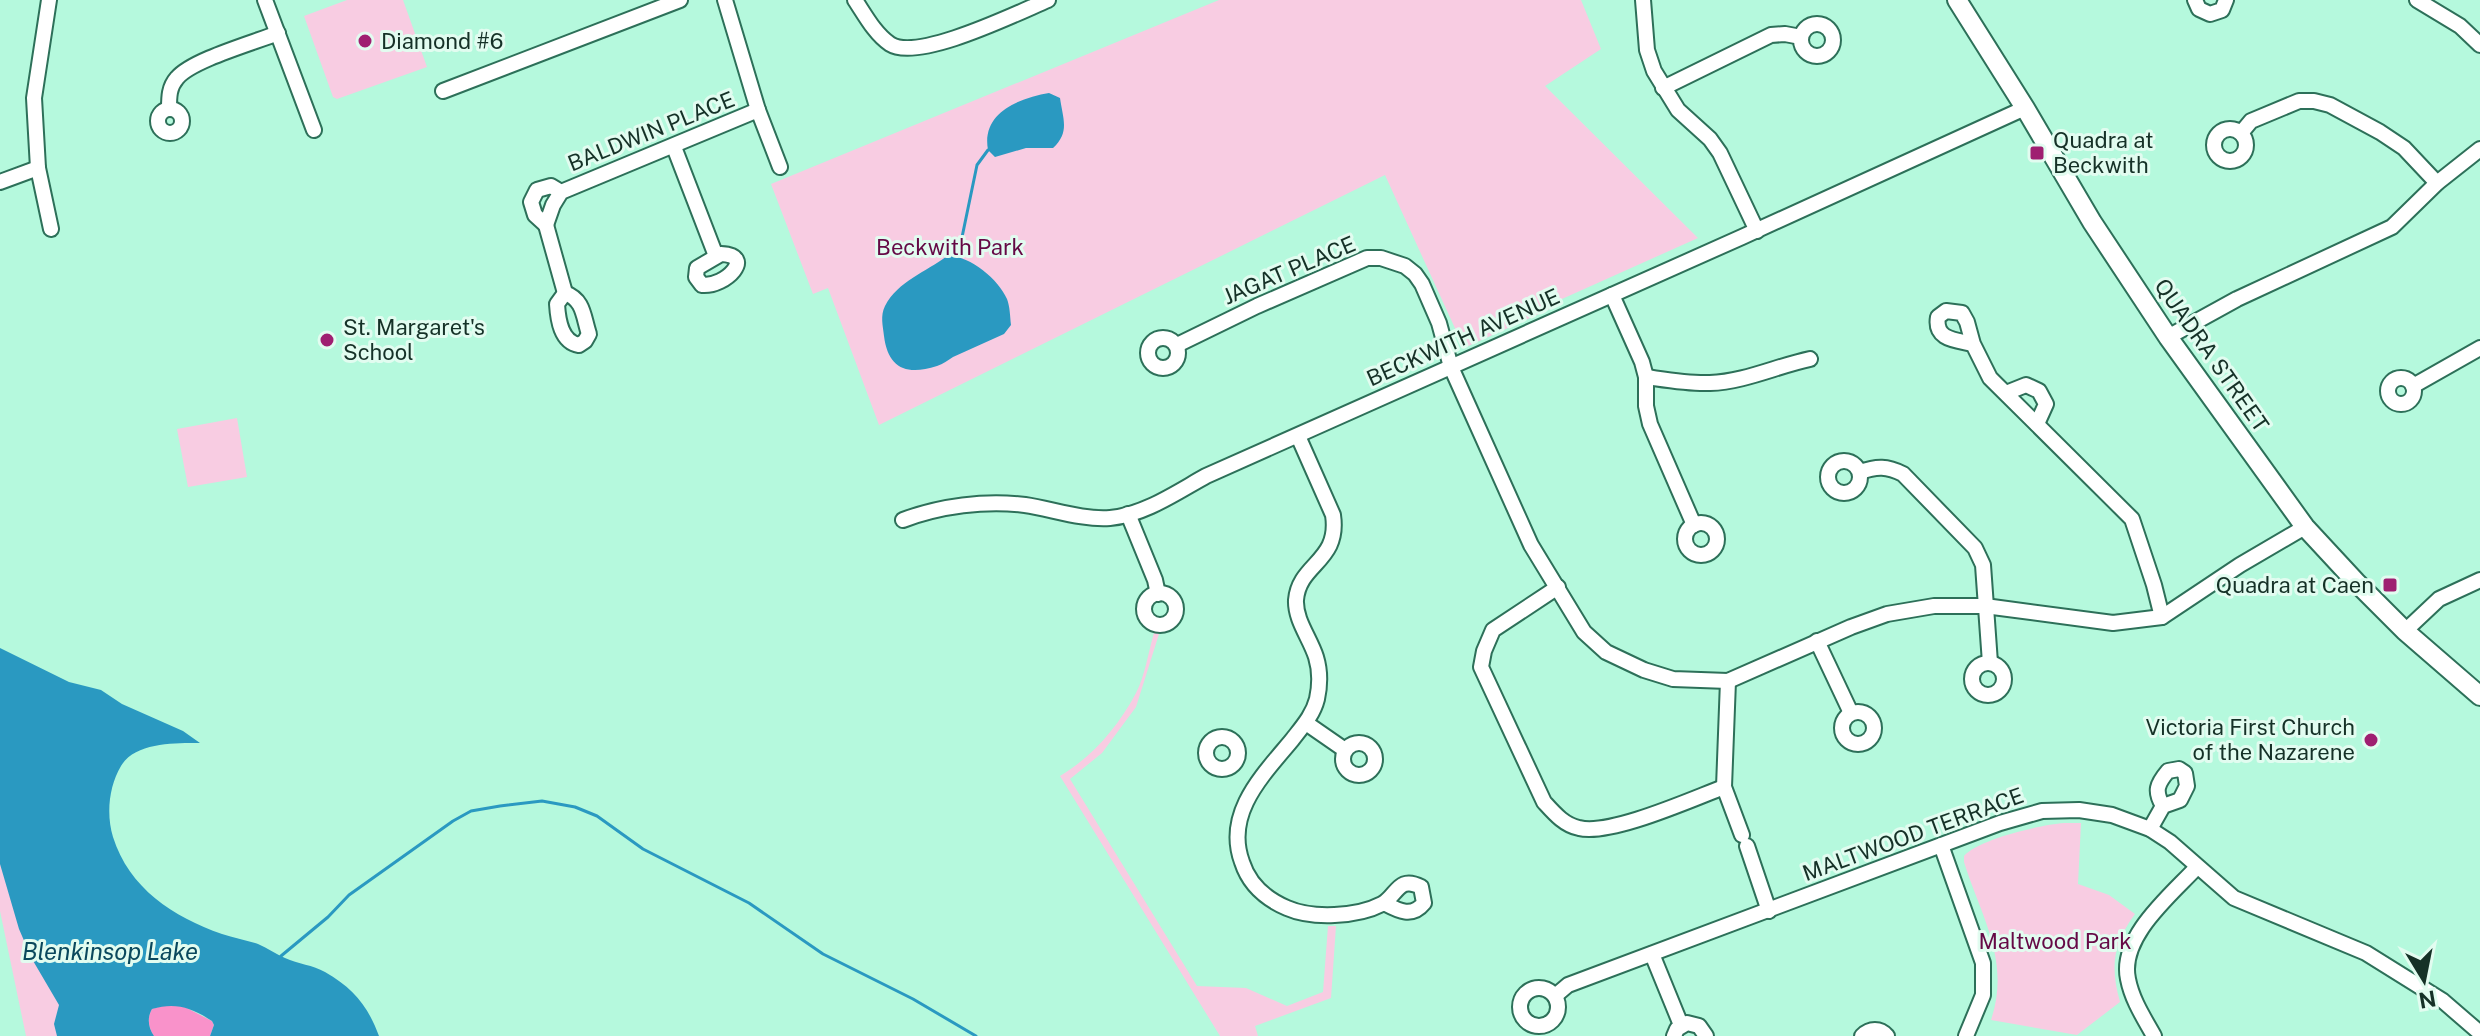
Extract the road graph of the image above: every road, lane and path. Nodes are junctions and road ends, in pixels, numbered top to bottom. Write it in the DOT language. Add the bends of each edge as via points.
graph roads {
  1 [pos="49,0"];
  2 [pos="265,0"];
  3 [pos="680,0"];
  4 [pos="725,0"];
  5 [pos="855,0"];
  6 [pos="1048,0"];
  7 [pos="1643,0"];
  8 [pos="1957,0"];
  9 [pos="2195,0"];
  10 [pos="2226,0"];
  11 [pos="2417,0"];
  12 [pos="278,33"];
  13 [pos="1801,37"];
  14 [pos="2480,45"];
  15 [pos="1663,88"];
  16 [pos="443,91"];
  17 [pos="2025,108"];
  18 [pos="169,109"];
  19 [pos="758,110"];
  20 [pos="314,130"];
  21 [pos="2241,133"];
  22 [pos="674,147"];
  23 [pos="2480,149"];
  24 [pos="780,167"];
  25 [pos="38,168"];
  26 [pos="0,182"];
  27 [pos="2437,183"];
  28 [pos="561,192"];
  29 [pos="546,225"];
  30 [pos="51,229"];
  31 [pos="1757,231"];
  32 [pos="716,256"];
  33 [pos="565,293"];
  34 [pos="1612,295"];
  35 [pos="2168,337"];
  36 [pos="1973,344"];
  37 [pos="1177,345"];
  38 [pos="2480,348"];
  39 [pos="1810,359"];
  40 [pos="1451,367"];
  41 [pos="1646,377"];
  42 [pos="2413,386"];
  43 [pos="2006,393"];
  44 [pos="2037,424"];
  45 [pos="1298,436"];
  46 [pos="1860,472"];
  47 [pos="1128,514"];
  48 [pos="903,520"];
  49 [pos="1694,525"];
  50 [pos="2305,527"];
  51 [pos="2480,580"];
  52 [pos="1558,587"];
  53 [pos="1158,594"];
  54 [pos="1985,606"];
  55 [pos="2162,617"];
  56 [pos="2405,631"];
  57 [pos="1817,641"];
  58 [pos="1990,663"];
  59 [pos="1728,681"];
  60 [pos="2480,696"];
  61 [pos="1851,713"];
  62 [pos="1306,723"];
  63 [pos="1345,750"];
  64 [pos="1234,763"];
  65 [pos="1259,780"];
  66 [pos="1724,787"];
  67 [pos="2163,806"];
  68 [pos="2150,829"];
  69 [pos="1941,845"];
  70 [pos="2197,867"];
  71 [pos="1384,903"];
  72 [pos="1769,911"];
  73 [pos="1652,954"];
  74 [pos="1555,996"];
  75 [pos="1678,1030"];
  76 [pos="2480,1033"];
  77 [pos="1706,1036"];
  78 [pos="1862,1036"];
  79 [pos="1887,1036"];
  80 [pos="1966,1036"];
  81 [pos="2154,1036"];
  1 -- 25 [label="street" via="35,87"];
  2 -- 12 [label="street"];
  3 -- 16 [label="street"];
  4 -- 19 [label="street"];
  5 -- 6 [label="street" via="877,32 892,45 909,49 941,43"];
  7 -- 15 [label="street" via="1647,50"];
  8 -- 17 [label="main road, QUADRA STREET"];
  9 -- 10 [label="street" via="2210,14 2222,10"];
  11 -- 14 [label="street"];
  12 -- 18 [label="street" via="178,76"];
  12 -- 20 [label="street"];
  13 -- 15 [label="street" via="1771,35"];
  15 -- 31 [label="street" via="1720,153"];
  17 -- 31 [label="street, BECKWITH AVENUE"];
  17 -- 35 [label="main road, QUADRA STREET"];
  19 -- 22 [label="street, BALDWIN PLACE"];
  19 -- 24 [label="street"];
  21 -- 27 [label="street" via="2251,121 2283,106 2299,101 2330,105 2404,148"];
  22 -- 28 [label="street, BALDWIN PLACE"];
  22 -- 32 [label="street"];
  23 -- 27 [label="street"];
  25 -- 26 [label="street"];
  25 -- 30 [label="street"];
  27 -- 35 [label="street" via="2392,227"];
  28 -- 29 [label="street, BALDWIN PLACE"];
  28 -- 29 [label="street, BALDWIN PLACE" via="551,186 537,190 531,202"];
  29 -- 33 [label="street, BALDWIN PLACE"];
  31 -- 34 [label="street, BECKWITH AVENUE"];
  34 -- 40 [label="street, BECKWITH AVENUE"];
  34 -- 41 [label="street"];
  35 -- 50 [label="main road, QUADRA STREET"];
  36 -- 43 [label="street" via="1990,378"];
  37 -- 40 [label="street, JAGAT PLACE" via="1353,263 1381,258 1405,266 1422,284"];
  38 -- 42 [label="street"];
  39 -- 41 [label="street" via="1710,383"];
  40 -- 45 [label="street, BECKWITH AVENUE"];
  40 -- 52 [label="street, JAGAT PLACE" via="1531,545"];
  41 -- 49 [label="street" via="1650,424"];
  43 -- 44 [label="street"];
  43 -- 44 [label="street" via="2026,385 2039,391 2046,404"];
  44 -- 55 [label="street" via="2132,519"];
  45 -- 47 [label="street, BECKWITH AVENUE"];
  45 -- 62 [label="street" via="1335,523 1330,548 1303,578 1296,597 1319,673 1317,699"];
  46 -- 54 [label="street" via="1877,466 1903,474 1960,531 1983,565"];
  47 -- 48 [label="street, BECKWITH AVENUE" via="1092,517 1022,505 972,505"];
  47 -- 53 [label="street"];
  50 -- 55 [label="street"];
  50 -- 56 [label="main road, QUADRA STREET"];
  51 -- 56 [label="street" via="2439,599"];
  52 -- 59 [label="street, JAGAT PLACE" via="1584,632 1606,652 1673,679"];
  52 -- 66 [label="street" via="1493,630 1481,667 1544,802 1558,819 1580,828 1610,828"];
  54 -- 55 [label="street" via="2113,623"];
  54 -- 57 [label="street" via="1934,606 1887,614"];
  54 -- 58 [label="street"];
  56 -- 60 [label="main road, QUADRA STREET"];
  57 -- 59 [label="street"];
  57 -- 61 [label="street"];
  59 -- 66 [label="street"];
  62 -- 63 [label="street"];
  62 -- 65 [label="street"];
  64 -- 65 [label="street"];
  65 -- 71 [label="street" via="1243,806 1237,835 1242,863 1255,887 1308,915 1345,914"];
  66 -- 72 [label="street"];
  67 -- 68 [label="street"];
  68 -- 69 [label="street, MALTWOOD TERRACE" via="2112,815 2042,811"];
  68 -- 70 [label="street, MALTWOOD TERRACE"];
  69 -- 72 [label="street, MALTWOOD TERRACE"];
  69 -- 80 [label="street" via="1983,963 1983,995"];
  70 -- 76 [label="street, MALTWOOD TERRACE" via="2234,898 2366,953 2443,1001"];
  70 -- 81 [label="street" via="2144,924 2130,947 2127,977"];
  72 -- 73 [label="street, MALTWOOD TERRACE"];
  73 -- 74 [label="street, MALTWOOD TERRACE" via="1568,985"];
  73 -- 75 [label="street"];
  75 -- 77 [label="street" via="1694,1023"];
  78 -- 79 [label="street" via="1879,1030"];
}
